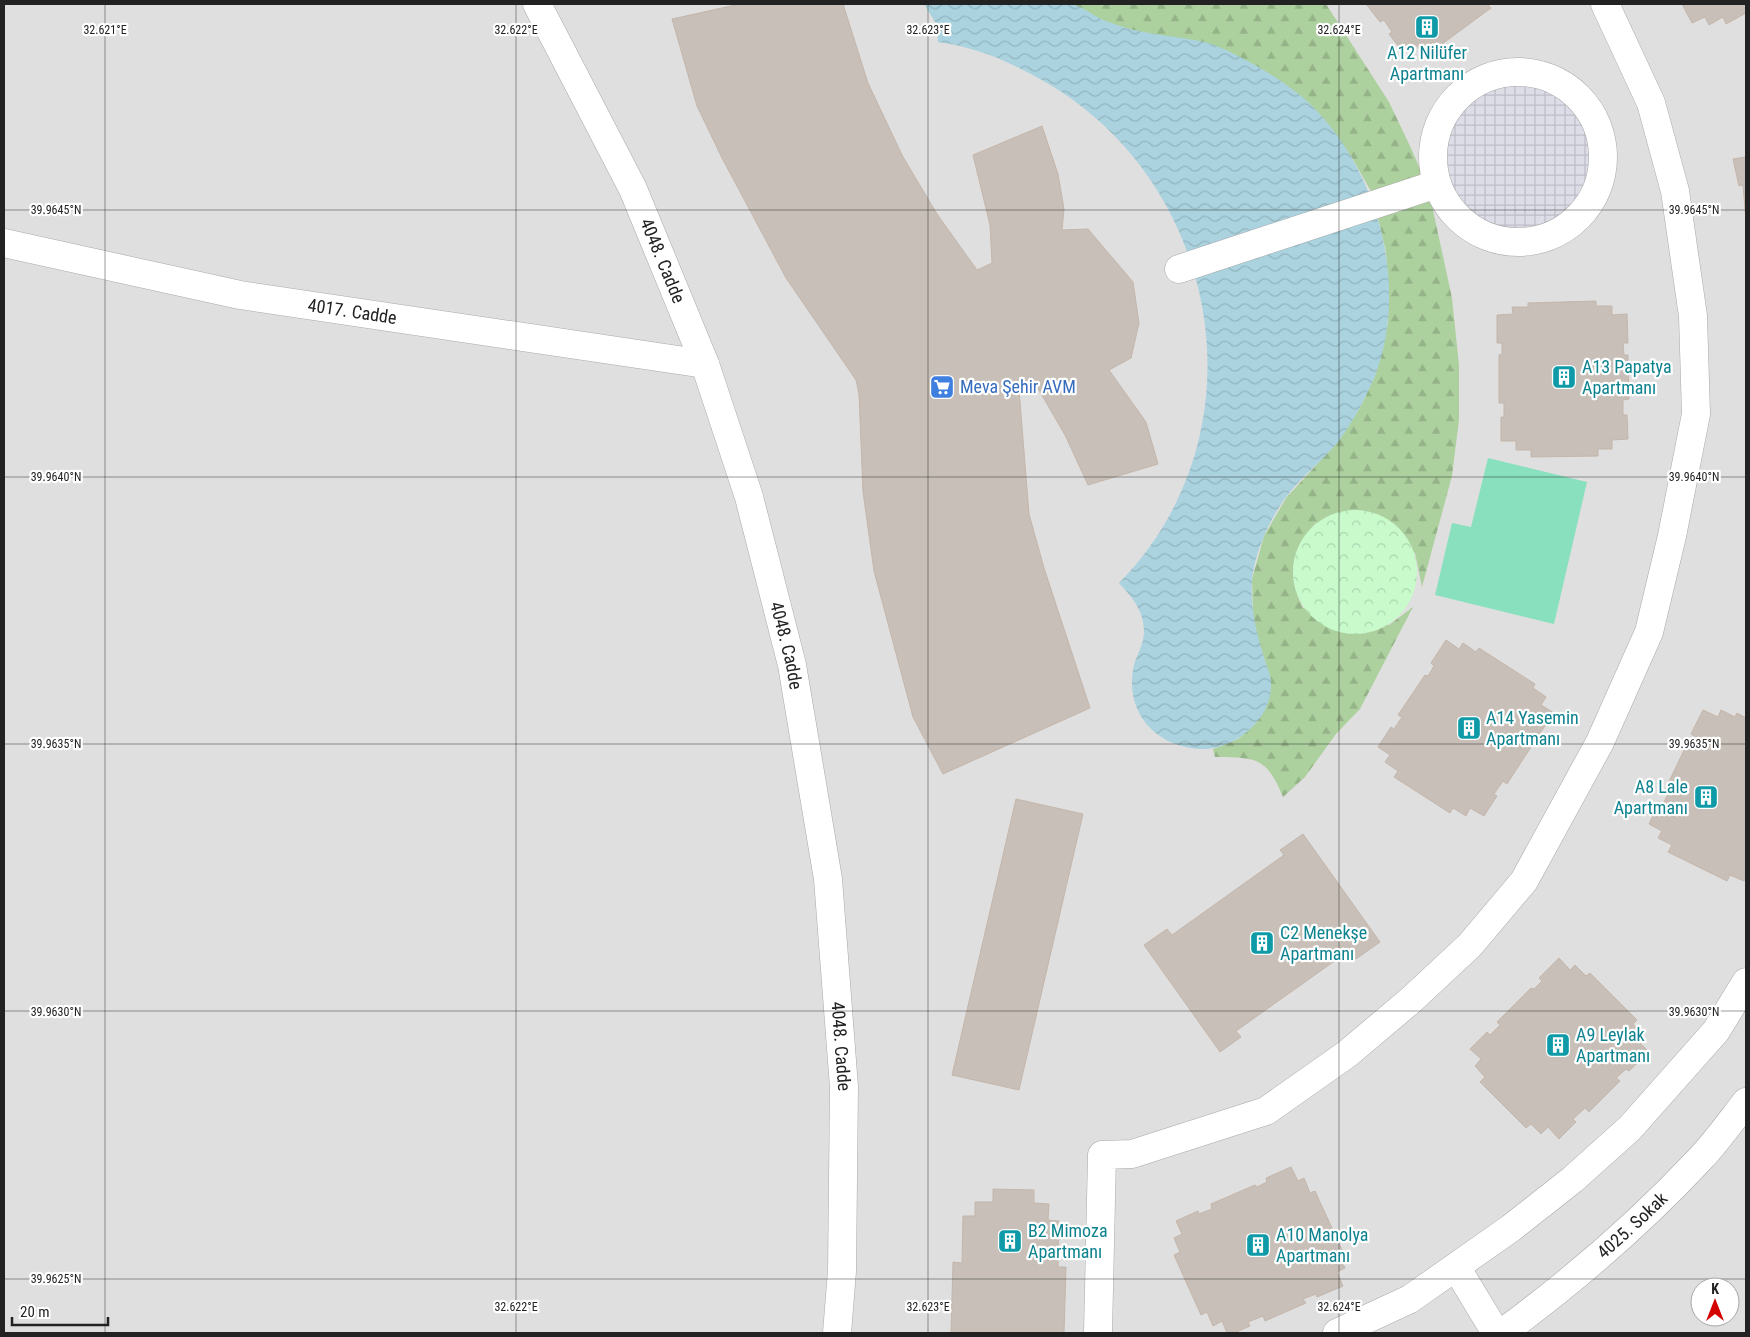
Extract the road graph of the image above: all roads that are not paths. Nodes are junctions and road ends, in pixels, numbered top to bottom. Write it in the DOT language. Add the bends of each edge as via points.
graph roads {
  1 [pos="536,4"];
  2 [pos="1605,4"];
  3 [pos="1437,184"];
  4 [pos="4,243"];
  5 [pos="1183,268"];
  6 [pos="705,364"];
  7 [pos="1746,982"];
  8 [pos="1746,1102"];
  9 [pos="1456,1267"];
  10 [pos="837,1333"];
  11 [pos="1098,1333"];
  12 [pos="1337,1333"];
  13 [pos="1496,1333"];
  14 [pos="1502,1333"];
  1 -- 6 [label="street, 4048. Cadde" via="633,189"];
  2 -- 11 [label="street" via="1654,112 1675,191 1693,316 1696,414 1649,632 1600,742 1524,881 1470,945 1347,1054 1266,1111 1132,1154 1102,1155"];
  3 -- 3 [label="street" via="1434,144 1445,112 1462,93 1484,80 1509,73 1535,74 1559,82 1580,98 1594,119 1602,144 1598,186 1581,215 1560,232 1537,240 1512,243 1488,237 1466,225 1448,207"];
  3 -- 5 [label="street"];
  4 -- 6 [label="street, 4017. Cadde" via="240,294"];
  6 -- 10 [label="street, 4048. Cadde" via="749,497 792,665 828,879 844,1087 842,1271"];
  7 -- 9 [label="street" via="1716,1031 1630,1128 1572,1180"];
  8 -- 14 [label="street, 4025. Sokak" via="1702,1157 1645,1214 1550,1298"];
  9 -- 12 [label="street" via="1410,1299"];
  9 -- 13 [label="street"];
}
